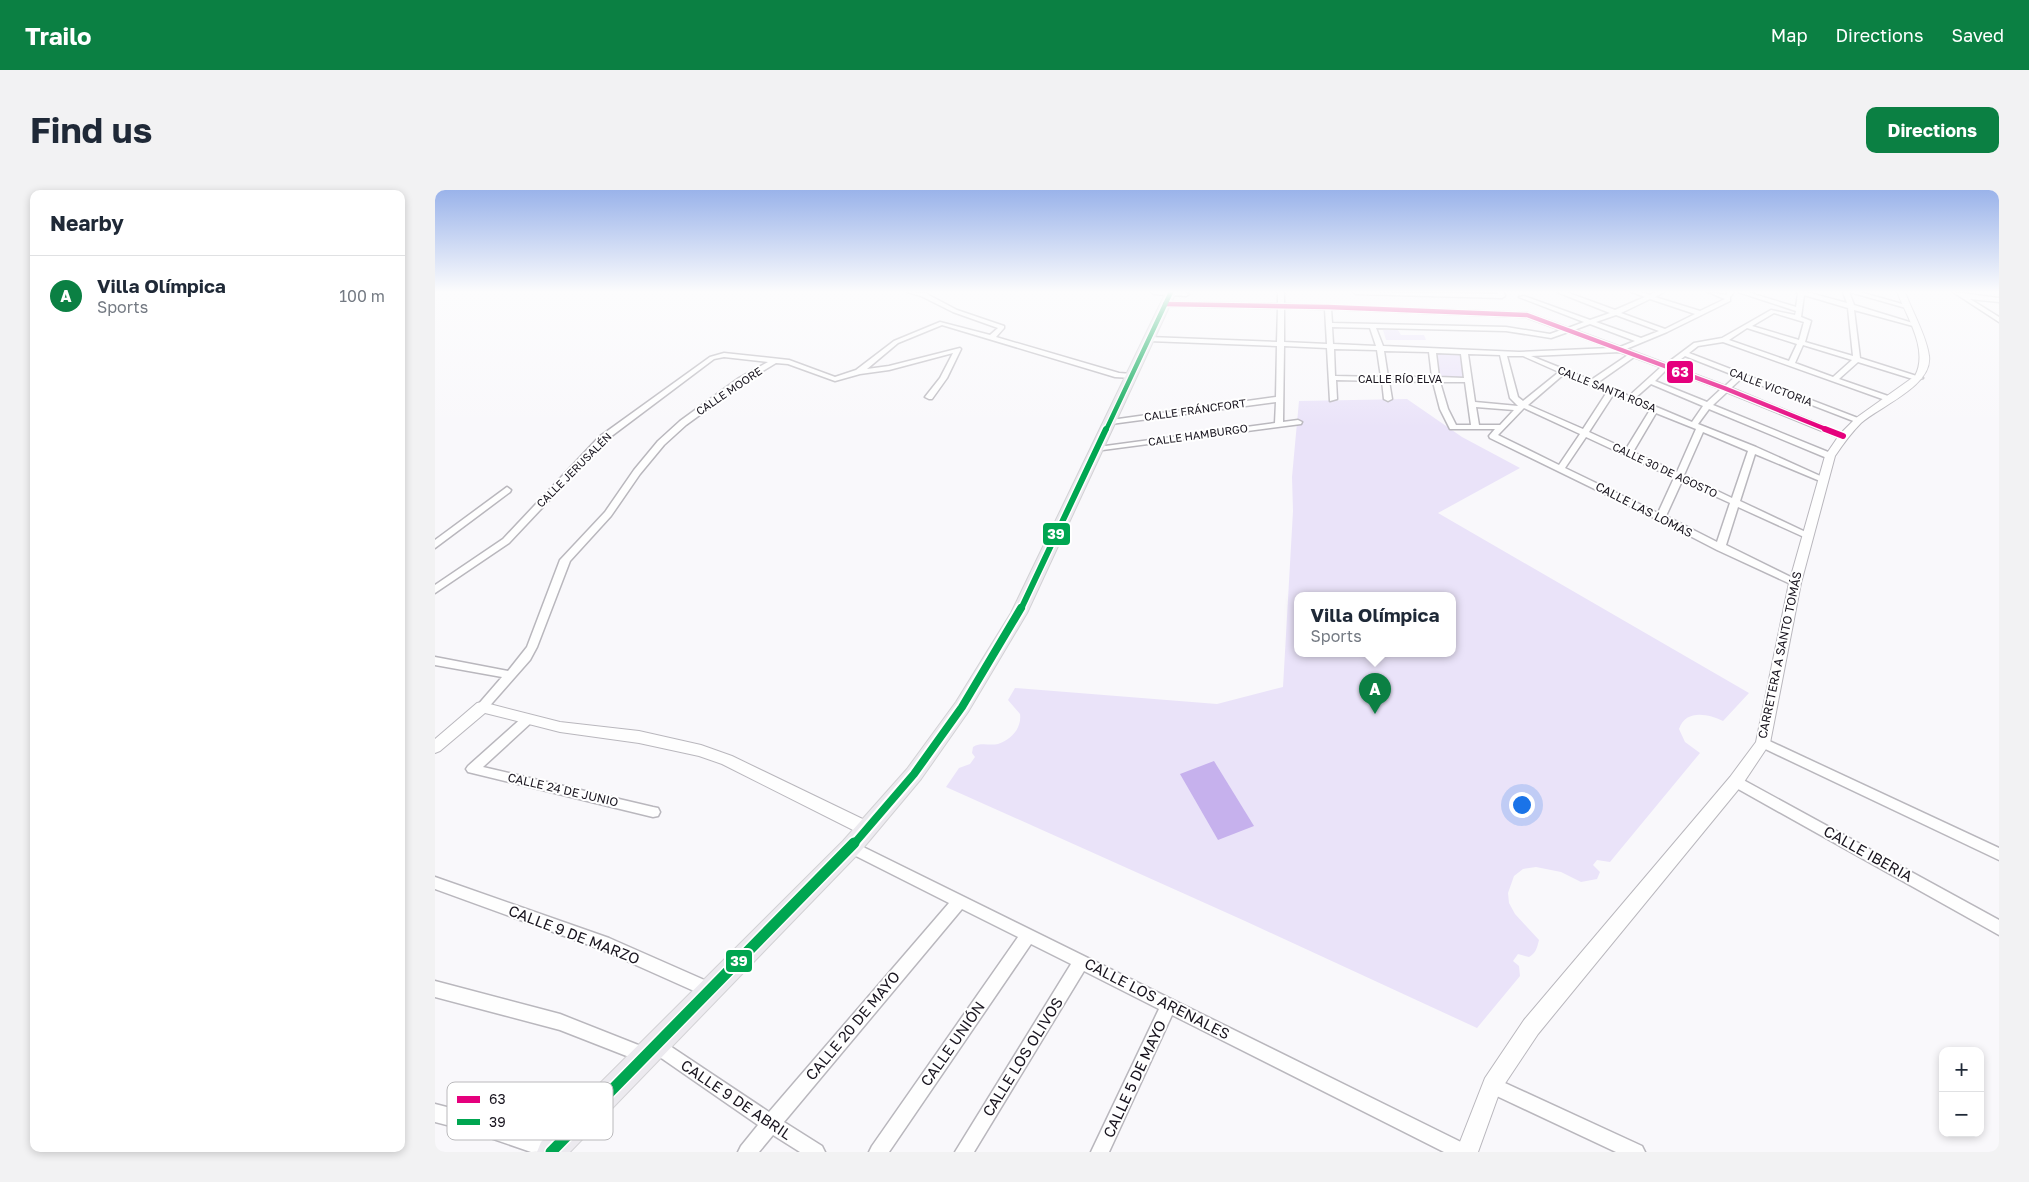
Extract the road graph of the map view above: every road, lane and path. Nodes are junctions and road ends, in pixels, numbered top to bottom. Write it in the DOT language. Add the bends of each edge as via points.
graph roads {
  1 [pos="908,337"];
  2 [pos="992,337"];
  3 [pos="1280,337"];
  4 [pos="1330,337"];
  5 [pos="1376,337"];
  6 [pos="1586,337"];
  7 [pos="1631,337"];
  8 [pos="1651,337"];
  9 [pos="1729,337"];
  10 [pos="1783,337"];
  11 [pos="1804,337"];
  12 [pos="1854,337"];
  13 [pos="1918,337"];
  14 [pos="1149,339"];
  15 [pos="1724,340"];
  16 [pos="1642,341"];
  17 [pos="1802,343"];
  18 [pos="1280,344"];
  19 [pos="1330,346"];
  20 [pos="1380,348"];
  21 [pos="1432,350"];
  22 [pos="1619,350"];
  23 [pos="1464,351"];
  24 [pos="1503,353"];
  25 [pos="1683,353"];
  26 [pos="1519,354"];
  27 [pos="1540,354"];
  28 [pos="1632,355"];
  29 [pos="1857,359"];
  30 [pos="777,360"];
  31 [pos="1791,364"];
  32 [pos="1666,366"];
  33 [pos="1553,368"];
  34 [pos="859,372"];
  35 [pos="1563,372"];
  36 [pos="1741,375"];
  37 [pos="1132,376"];
  38 [pos="1332,378"];
  39 [pos="1383,378"];
  40 [pos="1435,378"];
  41 [pos="1919,378"];
  42 [pos="1468,380"];
  43 [pos="1833,380"];
  44 [pos="1649,381"];
  45 [pos="1592,383"];
  46 [pos="1724,388"];
  47 [pos="1612,391"];
  48 [pos="929,397"];
  49 [pos="1388,398"];
  50 [pos="1631,398"];
  51 [pos="1279,399"];
  52 [pos="1333,399"];
  53 [pos="1888,399"];
  54 [pos="1472,404"];
  55 [pos="1708,405"];
  56 [pos="1522,407"];
  57 [pos="1655,408"];
  58 [pos="1859,420"];
  59 [pos="1111,422"];
  60 [pos="1298,422"];
  61 [pos="1279,424"];
  62 [pos="1697,426"];
  63 [pos="1475,427"];
  64 [pos="1502,427"];
  65 [pos="1584,432"];
  66 [pos="1843,436"];
  67 [pos="1099,449"];
  68 [pos="1753,449"];
  69 [pos="1628,453"];
  70 [pos="1830,456"];
  71 [pos="1561,468"];
  72 [pos="1678,476"];
  73 [pos="1823,478"];
  74 [pos="507,490"];
  75 [pos="1736,502"];
  76 [pos="1660,519"];
  77 [pos="1807,535"];
  78 [pos="435,544"];
  79 [pos="1720,548"];
  80 [pos="1795,584"];
  81 [pos="435,590"];
  82 [pos="435,661"];
  83 [pos="510,675"];
  84 [pos="482,707"];
  85 [pos="528,719"];
  86 [pos="1763,743"];
  87 [pos="435,747"];
  88 [pos="1736,781"];
  89 [pos="653,812"];
  90 [pos="867,829"];
  91 [pos="851,847"];
  92 [pos="1999,854"];
  93 [pos="435,883"];
  94 [pos="960,901"];
  95 [pos="1999,928"];
  96 [pos="1029,935"];
  97 [pos="1081,962"];
  98 [pos="435,989"];
  99 [pos="712,991"];
  100 [pos="1169,1005"];
  101 [pos="652,1051"];
  102 [pos="1492,1085"];
  103 [pos="613,1090"];
  104 [pos="771,1124"];
  105 [pos="521,1140"];
  106 [pos="563,1140"];
  107 [pos="552,1151"];
  108 [pos="747,1152"];
  109 [pos="816,1152"];
  110 [pos="878,1152"];
  111 [pos="964,1152"];
  112 [pos="1100,1152"];
  113 [pos="1465,1152"];
  114 [pos="1636,1152"];
  1 -- 34 [label="street, CALLE MOORE" via="896,342"];
  2 -- 37 [label="street, CALLE MOORE" via="1118,375"];
  3 -- 18 [label="street"];
  4 -- 19 [label="street"];
  5 -- 20 [label="street"];
  6 -- 22 [label="street"];
  7 -- 16 [label="street"];
  8 -- 16 [label="street, CALLE SANTA ROSA"];
  9 -- 15 [label="street"];
  10 -- 17 [label="street"];
  11 -- 17 [label="street"];
  12 -- 29 [label="street"];
  13 -- 41 [label="street" via="1926,360"];
  14 -- 18 [label="street"];
  14 -- 37 [label="main road"];
  15 -- 25 [label="street" via="1697,344"];
  15 -- 31 [label="street"];
  16 -- 22 [label="street, CALLE SANTA ROSA"];
  17 -- 29 [label="street"];
  17 -- 31 [label="street"];
  18 -- 19 [label="street"];
  18 -- 51 [label="street"];
  19 -- 20 [label="street"];
  19 -- 38 [label="street"];
  20 -- 21 [label="street"];
  20 -- 39 [label="street"];
  21 -- 23 [label="street"];
  21 -- 40 [label="street"];
  22 -- 27 [label="street, CALLE SANTA ROSA"];
  22 -- 28 [label="street"];
  23 -- 24 [label="street"];
  23 -- 42 [label="street"];
  24 -- 26 [label="street"];
  24 -- 56 [label="street" via="1514,398"];
  25 -- 32 [label="street"];
  25 -- 36 [label="street, CALLE VICTORIA"];
  26 -- 27 [label="street, CALLE SANTA ROSA"];
  26 -- 33 [label="street, CALLE SANTA ROSA"];
  27 -- 33 [label="street"];
  28 -- 32 [label="street"];
  28 -- 45 [label="street"];
  29 -- 41 [label="street"];
  29 -- 43 [label="street"];
  30 -- 34 [label="street, CALLE MOORE" via="835,379"];
  30 -- 81 [label="street, CALLE JERUSALÉN" via="724,355 699,365 602,439 506,540"];
  30 -- 83 [label="street, CALLE MOORE" via="742,380 661,443 608,514 565,560 532,647"];
  31 -- 43 [label="street"];
  32 -- 44 [label="street"];
  32 -- 46 [label="street"];
  33 -- 35 [label="street, CALLE SANTA ROSA"];
  34 -- 48 [label="street" via="889,368 958,349"];
  35 -- 45 [label="street, CALLE SANTA ROSA"];
  35 -- 56 [label="street"];
  36 -- 46 [label="street"];
  36 -- 58 [label="street, CALLE VICTORIA"];
  37 -- 59 [label="main road"];
  38 -- 39 [label="street, CALLE RÍO ELVA"];
  38 -- 52 [label="street"];
  39 -- 40 [label="street, CALLE RÍO ELVA"];
  39 -- 49 [label="street"];
  40 -- 42 [label="street, CALLE RÍO ELVA"];
  40 -- 63 [label="street" via="1445,413 1453,427"];
  41 -- 53 [label="street, CARRETERA A SANTO TOMÁS"];
  42 -- 54 [label="street"];
  43 -- 53 [label="street"];
  44 -- 50 [label="street"];
  44 -- 55 [label="street"];
  45 -- 47 [label="street, CALLE SANTA ROSA"];
  46 -- 55 [label="street"];
  46 -- 66 [label="street"];
  47 -- 50 [label="street, CALLE SANTA ROSA"];
  47 -- 65 [label="street"];
  50 -- 57 [label="street, CALLE SANTA ROSA"];
  51 -- 59 [label="street, CALLE FRÁNCFORT"];
  51 -- 61 [label="street"];
  53 -- 58 [label="street, CARRETERA A SANTO TOMÁS"];
  54 -- 56 [label="street, CALLE 30 DE AGOSTO"];
  54 -- 63 [label="street"];
  55 -- 62 [label="street"];
  55 -- 70 [label="street"];
  56 -- 64 [label="street"];
  56 -- 65 [label="street, CALLE 30 DE AGOSTO"];
  57 -- 62 [label="street, CALLE SANTA ROSA"];
  57 -- 69 [label="street"];
  58 -- 66 [label="street, CARRETERA A SANTO TOMÁS"];
  59 -- 67 [label="main road"];
  60 -- 61 [label="street, CALLE HAMBURGO"];
  61 -- 67 [label="street, CALLE HAMBURGO"];
  62 -- 68 [label="street, CALLE SANTA ROSA"];
  62 -- 72 [label="street"];
  63 -- 64 [label="street"];
  64 -- 71 [label="street, CALLE LAS LOMAS" via="1493,436"];
  65 -- 69 [label="street, CALLE 30 DE AGOSTO"];
  65 -- 71 [label="street"];
  66 -- 70 [label="street, CARRETERA A SANTO TOMÁS"];
  67 -- 90 [label="main road" via="1019,613 983,672 913,774"];
  68 -- 73 [label="street, CALLE SANTA ROSA"];
  68 -- 75 [label="street"];
  69 -- 72 [label="street, CALLE 30 DE AGOSTO"];
  70 -- 73 [label="street, CARRETERA A SANTO TOMÁS"];
  71 -- 76 [label="street, CALLE LAS LOMAS"];
  72 -- 75 [label="street, CALLE 30 DE AGOSTO"];
  72 -- 76 [label="street"];
  73 -- 77 [label="street, CARRETERA A SANTO TOMÁS"];
  74 -- 78 [label="street"];
  75 -- 77 [label="street, CALLE 30 DE AGOSTO"];
  75 -- 79 [label="street"];
  76 -- 79 [label="street, CALLE LAS LOMAS"];
  77 -- 80 [label="street, CARRETERA A SANTO TOMÁS"];
  79 -- 80 [label="street, CALLE LAS LOMAS"];
  80 -- 86 [label="street, CARRETERA A SANTO TOMÁS"];
  82 -- 83 [label="street"];
  83 -- 84 [label="street, CALLE MOORE"];
  84 -- 85 [label="street"];
  84 -- 87 [label="street"];
  85 -- 89 [label="street, CALLE 24 DE JUNIO" via="472,768"];
  85 -- 90 [label="street" via="560,727 639,736 701,751 727,760"];
  86 -- 88 [label="street, CARRETERA A SANTO TOMÁS"];
  86 -- 92 [label="street"];
  88 -- 95 [label="street, CALLE IBERIA"];
  88 -- 102 [label="street, CARRETERA A SANTO TOMÁS" via="1531,1027"];
  90 -- 91 [label="main road"];
  91 -- 94 [label="street, CALLE LOS ARENALES"];
  91 -- 99 [label="main road"];
  93 -- 99 [label="street, CALLE 9 DE MARZO" via="603,943"];
  94 -- 96 [label="street, CALLE LOS ARENALES"];
  94 -- 104 [label="street, CALLE 20 DE MAYO"];
  96 -- 97 [label="street, CALLE LOS ARENALES"];
  96 -- 110 [label="street, CALLE UNIÓN"];
  97 -- 100 [label="street, CALLE LOS ARENALES"];
  97 -- 111 [label="street, CALLE LOS OLIVOS"];
  98 -- 101 [label="street, CALLE 9 DE ABRIL" via="560,1022"];
  99 -- 101 [label="main road"];
  100 -- 112 [label="street, CALLE 5 DE MAYO"];
  100 -- 113 [label="street, CALLE LOS ARENALES"];
  101 -- 103 [label="main road"];
  101 -- 104 [label="street, CALLE 9 DE ABRIL"];
  102 -- 113 [label="street, CARRETERA A SANTO TOMÁS"];
  102 -- 114 [label="street"];
  104 -- 108 [label="street, CALLE 20 DE MAYO"];
  104 -- 109 [label="street, CALLE 9 DE ABRIL"];
  105 -- 107 [label="street"];
  106 -- 107 [label="main road"];
}
